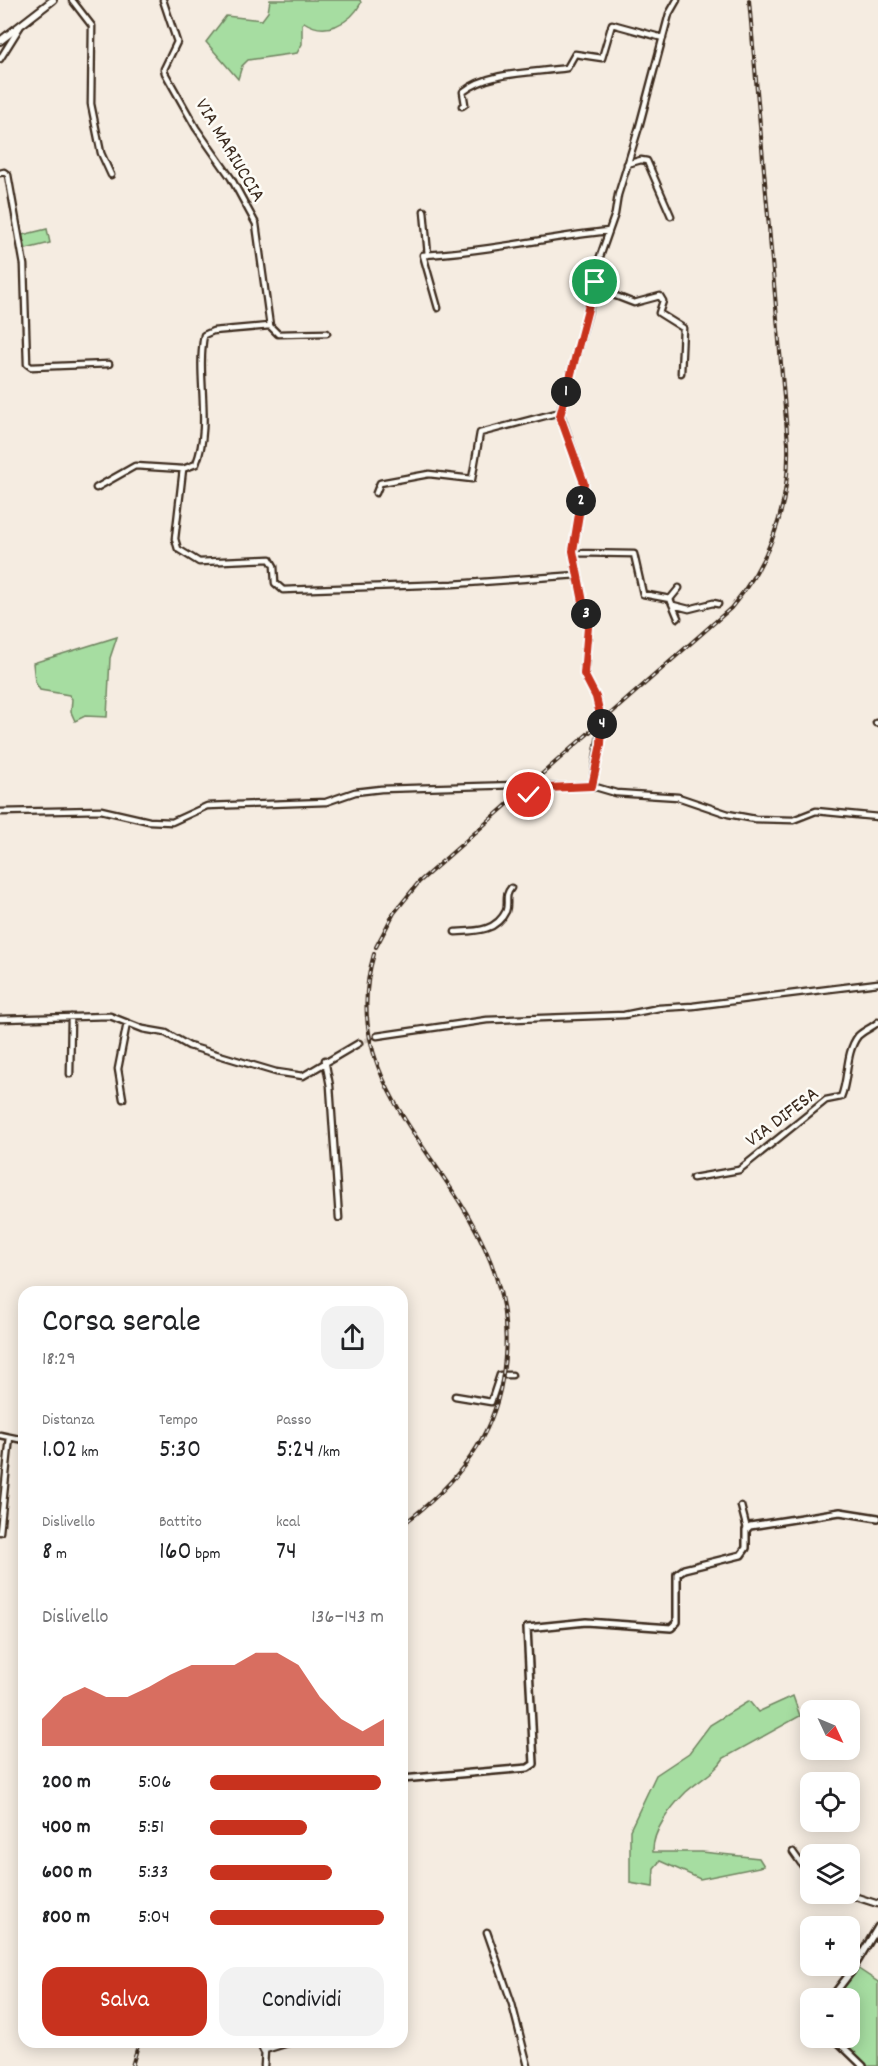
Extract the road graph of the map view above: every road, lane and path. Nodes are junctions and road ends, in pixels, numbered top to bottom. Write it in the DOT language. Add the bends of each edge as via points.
graph roads {
  1 [pos="53,0"];
  2 [pos="72,0"];
  3 [pos="163,0"];
  4 [pos="677,0"];
  5 [pos="21,25"];
  6 [pos="663,38"];
  7 [pos="0,41"];
  8 [pos="0,59"];
  9 [pos="462,106"];
  10 [pos="627,164"];
  11 [pos="0,173"];
  12 [pos="111,175"];
  13 [pos="424,211"];
  14 [pos="671,216"];
  15 [pos="609,231"];
  16 [pos="428,255"];
  17 [pos="595,288"];
  18 [pos="438,308"];
  19 [pos="270,326"];
  20 [pos="327,333"];
  21 [pos="109,364"];
  22 [pos="681,373"];
  23 [pos="560,412"];
  24 [pos="183,469"];
  25 [pos="96,488"];
  26 [pos="376,494"];
  27 [pos="573,554"];
  28 [pos="578,575"];
  29 [pos="679,588"];
  30 [pos="670,599"];
  31 [pos="672,604"];
  32 [pos="718,604"];
  33 [pos="678,618"];
  34 [pos="592,786"];
  35 [pos="522,788"];
  36 [pos="527,794"];
  37 [pos="0,812"];
  38 [pos="878,817"];
  39 [pos="511,888"];
  40 [pos="455,932"];
  41 [pos="878,983"];
  42 [pos="71,1017"];
  43 [pos="0,1019"];
  44 [pos="878,1022"];
  45 [pos="127,1023"];
  46 [pos="377,1036"];
  47 [pos="358,1043"];
  48 [pos="326,1060"];
  49 [pos="69,1074"];
  50 [pos="123,1099"];
  51 [pos="693,1178"];
  52 [pos="339,1218"];
  53 [pos="512,1375"];
  54 [pos="455,1396"];
  55 [pos="0,1435"];
  56 [pos="10,1437"];
  57 [pos="18,1439"];
  58 [pos="741,1506"];
  59 [pos="878,1518"];
  60 [pos="747,1528"];
  61 [pos="0,1532"];
  62 [pos="408,1778"];
  63 [pos="793,1852"];
  64 [pos="800,1862"];
  65 [pos="860,1898"];
  66 [pos="878,1904"];
  67 [pos="878,1927"];
  68 [pos="487,1932"];
  69 [pos="839,1988"];
  70 [pos="262,2048"];
  71 [pos="275,2048"];
  72 [pos="844,2048"];
  73 [pos="264,2052"];
  74 [pos="264,2066"];
  75 [pos="528,2066"];
  76 [pos="863,2066"];
  1 -- 5 [label="main road"];
  2 -- 12 [label="street" via="92,26 91,104 101,153"];
  3 -- 19 [label="street, VIA MARIUCCIA" via="177,42 165,73 256,224"];
  4 -- 6 [label="street"];
  5 -- 7 [label="main road"];
  5 -- 8 [label="street"];
  6 -- 9 [label="street" via="612,24 602,58 575,54 567,68 510,74 474,86 463,92"];
  6 -- 10 [label="street"];
  10 -- 14 [label="street" via="646,161"];
  10 -- 15 [label="street"];
  11 -- 21 [label="street" via="8,175 24,265 27,364"];
  13 -- 16 [label="street"];
  15 -- 16 [label="street"];
  15 -- 17 [label="street" via="596,268"];
  16 -- 18 [label="street" via="423,255"];
  17 -- 22 [label="street" via="634,303 660,296 663,301 659,313 683,328"];
  17 -- 23 [label="street"];
  19 -- 20 [label="street" via="278,334"];
  19 -- 24 [label="street" via="204,334 200,384 204,429 196,464"];
  23 -- 26 [label="street" via="480,433 472,479 426,474 380,483"];
  23 -- 27 [label="street" via="584,483"];
  24 -- 25 [label="street" via="135,466"];
  24 -- 28 [label="street" via="175,546 200,562 270,559 280,589 453,584"];
  27 -- 28 [label="street"];
  27 -- 30 [label="street" via="634,554 644,594"];
  28 -- 34 [label="street" via="588,627 584,674 596,697 602,723"];
  29 -- 30 [label="street"];
  30 -- 31 [label="street"];
  31 -- 32 [label="street" via="689,609"];
  31 -- 33 [label="street"];
  34 -- 36 [label="street" via="547,788"];
  34 -- 38 [label="street" via="616,793 678,796 755,819 793,820 816,811"];
  35 -- 37 [label="street" via="519,785 381,789 355,792 326,802 207,806 172,822 101,810"];
  39 -- 40 [label="street" via="506,910 495,924 482,931"];
  41 -- 46 [label="street" via="624,1015 487,1020"];
  42 -- 43 [label="street"];
  42 -- 45 [label="street" via="101,1015"];
  42 -- 49 [label="street"];
  44 -- 51 [label="street, VIA DIFESA" via="858,1037 850,1052 841,1097 826,1100 739,1170"];
  45 -- 48 [label="street" via="286,1074 309,1075"];
  45 -- 50 [label="street" via="118,1069"];
  47 -- 48 [label="street"];
  48 -- 52 [label="street"];
  53 -- 54 [label="street" via="500,1375 491,1402"];
  55 -- 56 [label="street"];
  56 -- 57 [label="street"];
  56 -- 61 [label="street"];
  58 -- 60 [label="street"];
  59 -- 60 [label="street" via="840,1512"];
  60 -- 62 [label="street" via="746,1548 741,1555 677,1574 677,1622 671,1628 586,1622 527,1628 534,1760 531,1766"];
  63 -- 64 [label="street"];
  65 -- 66 [label="street"];
  67 -- 69 [label="street"];
  68 -- 75 [label="street"];
  70 -- 73 [label="street"];
  71 -- 73 [label="street"];
  72 -- 76 [label="street"];
  73 -- 74 [label="street"];
}
